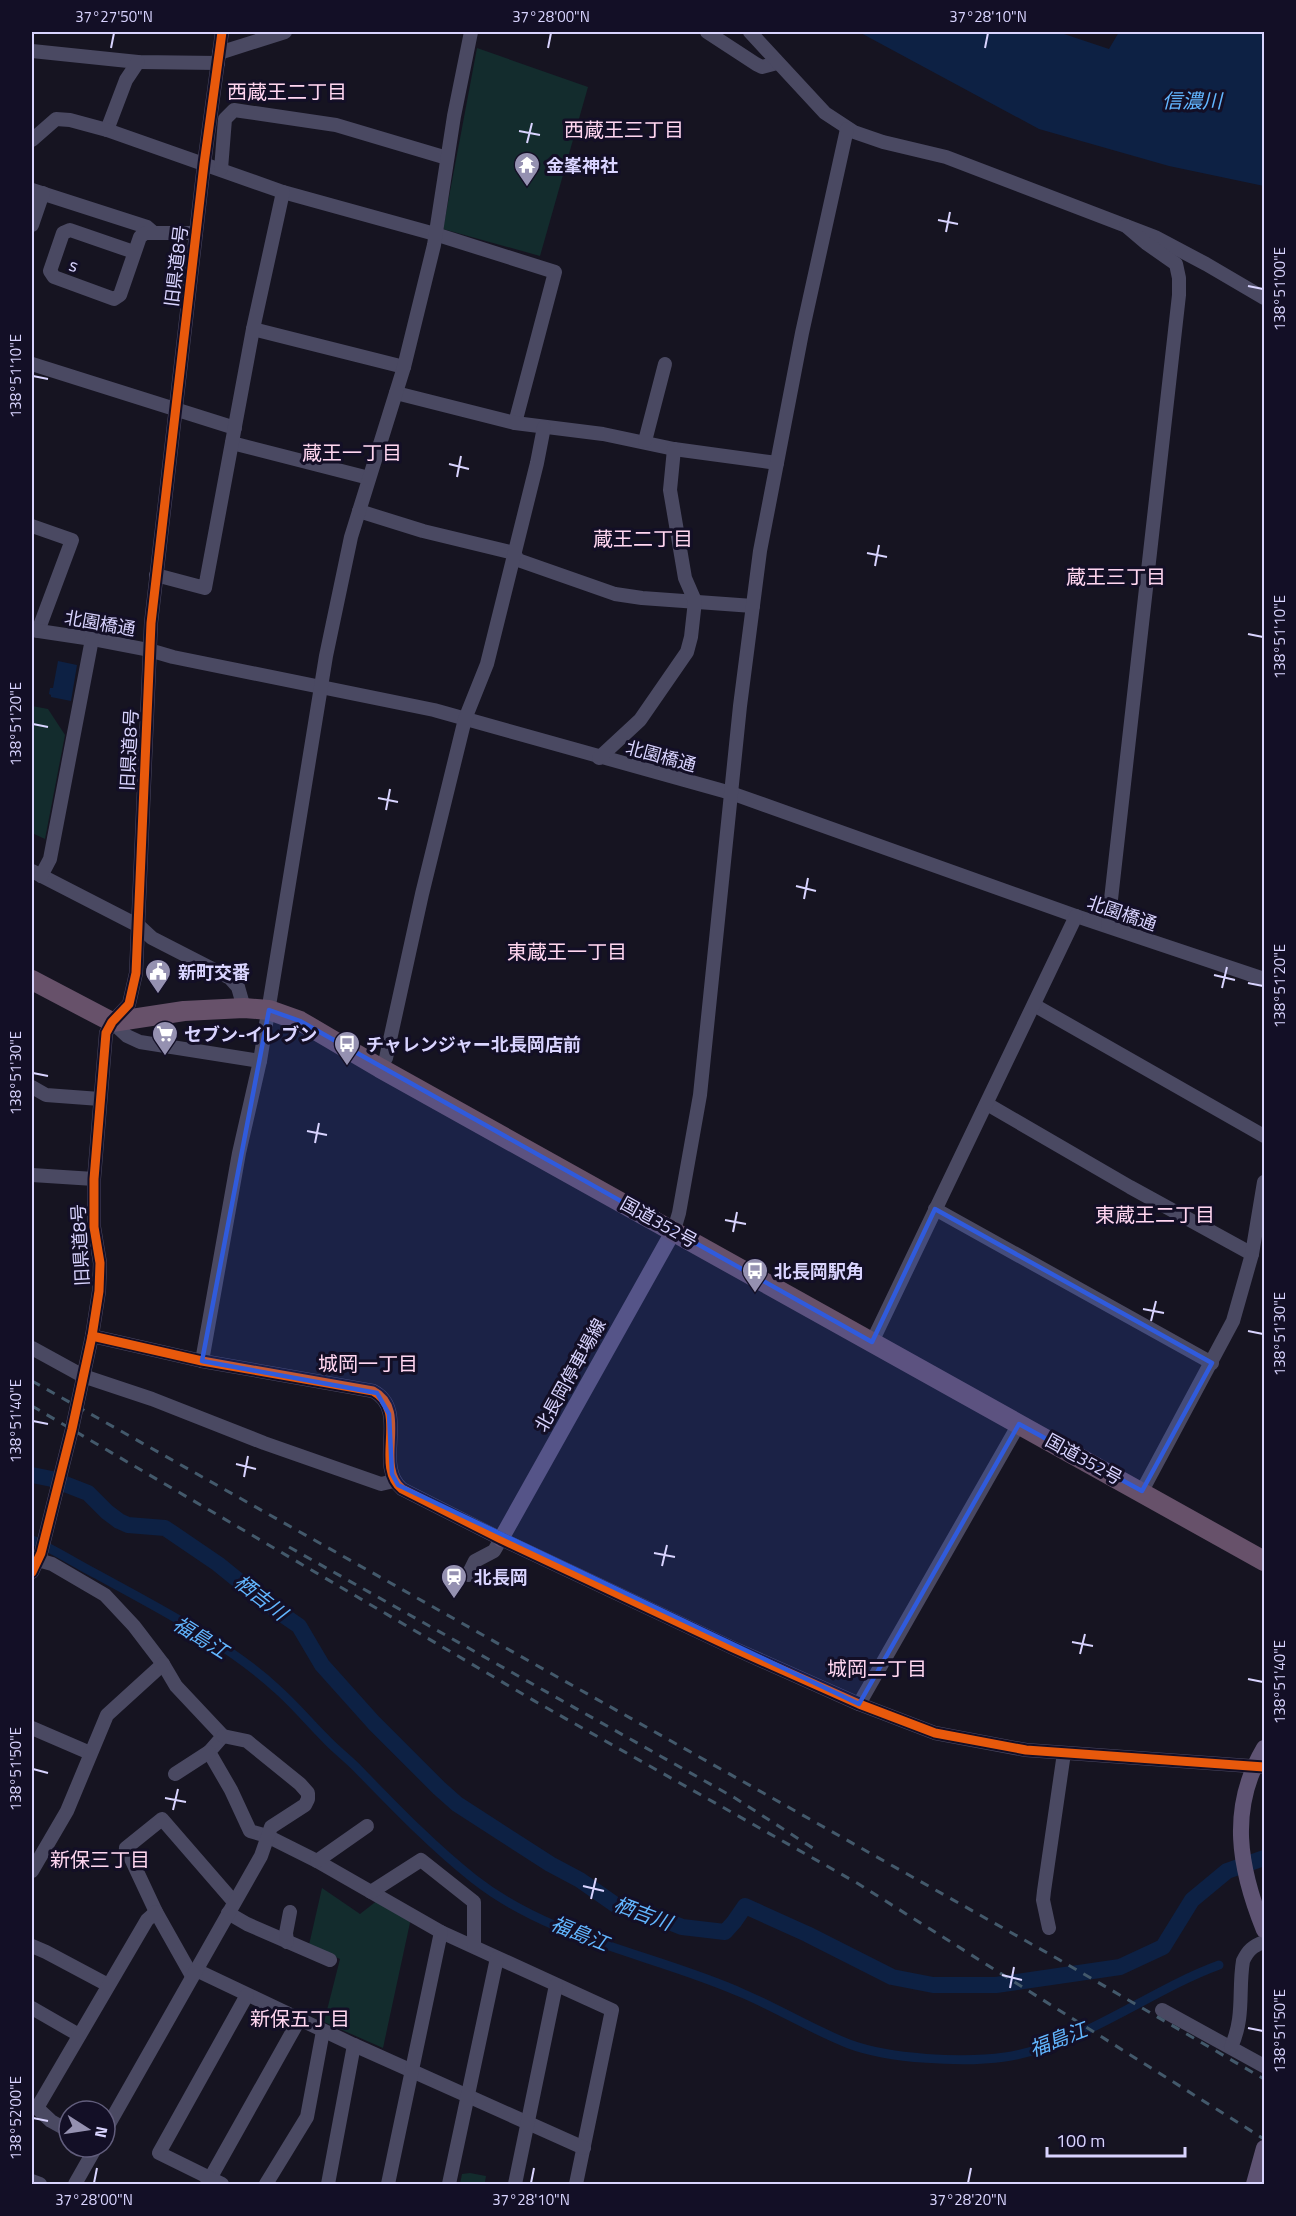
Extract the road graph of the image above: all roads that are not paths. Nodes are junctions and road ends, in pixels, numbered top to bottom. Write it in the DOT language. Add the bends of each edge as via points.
graph roads {
  1 [pos="285,32"];
  2 [pos="471,32"];
  3 [pos="707,32"];
  4 [pos="750,32"];
  5 [pos="220,47"];
  6 [pos="32,51"];
  7 [pos="138,62"];
  8 [pos="777,63"];
  9 [pos="847,129"];
  10 [pos="107,130"];
  11 [pos="32,140"];
  12 [pos="447,158"];
  13 [pos="204,164"];
  14 [pos="221,169"];
  15 [pos="37,191"];
  16 [pos="283,192"];
  17 [pos="32,225"];
  18 [pos="1126,226"];
  19 [pos="154,233"];
  20 [pos="196,233"];
  21 [pos="435,234"];
  22 [pos="134,252"];
  23 [pos="1264,298"];
  24 [pos="253,329"];
  25 [pos="32,364"];
  26 [pos="665,364"];
  27 [pos="404,367"];
  28 [pos="396,393"];
  29 [pos="175,408"];
  30 [pos="515,423"];
  31 [pos="544,427"];
  32 [pos="235,428"];
  33 [pos="645,441"];
  34 [pos="232,443"];
  35 [pos="674,449"];
  36 [pos="777,463"];
  37 [pos="369,478"];
  38 [pos="359,511"];
  39 [pos="32,526"];
  40 [pos="514,553"];
  41 [pos="156,575"];
  42 [pos="695,601"];
  43 [pos="753,606"];
  44 [pos="34,630"];
  45 [pos="92,639"];
  46 [pos="149,650"];
  47 [pos="321,687"];
  48 [pos="465,719"];
  49 [pos="599,758"];
  50 [pos="731,793"];
  51 [pos="36,874"];
  52 [pos="1076,916"];
  53 [pos="140,926"];
  54 [pos="1108,926"];
  55 [pos="1264,979"];
  56 [pos="32,980"];
  57 [pos="1034,1005"];
  58 [pos="244,1008"];
  59 [pos="269,1010"];
  60 [pos="112,1022"];
  61 [pos="260,1061"];
  62 [pos="380,1068"];
  63 [pos="32,1088"];
  64 [pos="100,1100"];
  65 [pos="987,1104"];
  66 [pos="1264,1136"];
  67 [pos="32,1179"];
  68 [pos="94,1179"];
  69 [pos="1264,1182"];
  70 [pos="934,1209"];
  71 [pos="674,1230"];
  72 [pos="1252,1254"];
  73 [pos="92,1336"];
  74 [pos="872,1342"];
  75 [pos="32,1348"];
  76 [pos="201,1361"];
  77 [pos="1212,1363"];
  78 [pos="83,1376"];
  79 [pos="1019,1424"];
  80 [pos="394,1481"];
  81 [pos="1142,1491"];
  82 [pos="501,1539"];
  83 [pos="1264,1561"];
  84 [pos="37,1562"];
  85 [pos="468,1575"];
  86 [pos="163,1664"];
  87 [pos="859,1704"];
  88 [pos="32,1728"];
  89 [pos="224,1736"];
  90 [pos="1264,1748"];
  91 [pos="209,1752"];
  92 [pos="90,1753"];
  93 [pos="1064,1753"];
  94 [pos="1259,1768"];
  95 [pos="175,1774"];
  96 [pos="367,1826"];
  97 [pos="267,1836"];
  98 [pos="316,1861"];
  99 [pos="32,1871"];
  100 [pos="371,1892"];
  101 [pos="231,1908"];
  102 [pos="156,1912"];
  103 [pos="290,1912"];
  104 [pos="1261,1922"];
  105 [pos="1049,1928"];
  106 [pos="441,1932"];
  107 [pos="287,1942"];
  108 [pos="1264,1942"];
  109 [pos="32,1946"];
  110 [pos="474,1946"];
  111 [pos="497,1958"];
  112 [pos="330,1960"];
  113 [pos="194,1973"];
  114 [pos="556,1984"];
  115 [pos="108,1985"];
  116 [pos="247,1995"];
  117 [pos="32,2008"];
  118 [pos="1162,2010"];
  119 [pos="299,2020"];
  120 [pos="323,2031"];
  121 [pos="79,2035"];
  122 [pos="354,2045"];
  123 [pos="1231,2047"];
  124 [pos="1264,2066"];
  125 [pos="412,2070"];
  126 [pos="467,2095"];
  127 [pos="34,2105"];
  128 [pos="117,2110"];
  129 [pos="528,2123"];
  130 [pos="57,2125"];
  131 [pos="584,2148"];
  132 [pos="1263,2154"];
  133 [pos="89,2159"];
  134 [pos="32,2181"];
  135 [pos="213,2182"];
  136 [pos="40,2184"];
  137 [pos="75,2184"];
  138 [pos="266,2184"];
  139 [pos="328,2184"];
  140 [pos="388,2184"];
  141 [pos="449,2184"];
  142 [pos="515,2184"];
  143 [pos="576,2184"];
  144 [pos="1254,2184"];
  1 -- 5 [label="street"];
  2 -- 12 [label="street"];
  3 -- 8 [label="street" via="762,67"];
  4 -- 8 [label="street"];
  5 -- 7 [label="street"];
  5 -- 13 [label="street, 旧県道8号"];
  6 -- 7 [label="street"];
  7 -- 10 [label="street" via="126,80"];
  8 -- 9 [label="street" via="825,113"];
  9 -- 18 [label="street" via="946,157"];
  9 -- 36 [label="street"];
  10 -- 11 [label="street" via="56,118"];
  10 -- 13 [label="street"];
  12 -- 14 [label="street" via="336,125 234,110 225,119"];
  12 -- 21 [label="street"];
  13 -- 14 [label="street"];
  13 -- 20 [label="street, 旧県道8号"];
  14 -- 16 [label="street"];
  15 -- 17 [label="street"];
  15 -- 19 [label="street" via="147,226"];
  16 -- 21 [label="street"];
  16 -- 24 [label="street"];
  18 -- 23 [label="street" via="1179,248"];
  18 -- 54 [label="street" via="1176,264 1179,295"];
  19 -- 20 [label="street"];
  19 -- 22 [label="street, s" via="140,237"];
  20 -- 29 [label="street, 旧県道8号"];
  21 -- 27 [label="street"];
  21 -- 30 [label="street" via="555,272"];
  22 -- 22 [label="street, s" via="120,295 114,299 54,277 50,271 63,233 70,230"];
  24 -- 27 [label="street"];
  24 -- 32 [label="street"];
  25 -- 29 [label="street"];
  26 -- 33 [label="street"];
  27 -- 28 [label="street"];
  28 -- 30 [label="street"];
  28 -- 37 [label="street"];
  29 -- 32 [label="street"];
  29 -- 41 [label="street, 旧県道8号"];
  30 -- 31 [label="street"];
  31 -- 33 [label="street"];
  31 -- 40 [label="street"];
  32 -- 34 [label="street"];
  33 -- 35 [label="street"];
  34 -- 37 [label="street"];
  34 -- 41 [label="street" via="205,588"];
  35 -- 36 [label="street"];
  35 -- 42 [label="street" via="670,490 685,578"];
  36 -- 43 [label="street"];
  37 -- 38 [label="street"];
  38 -- 40 [label="street"];
  38 -- 47 [label="street"];
  39 -- 44 [label="street" via="72,540"];
  40 -- 42 [label="street" via="518,560 615,594"];
  40 -- 48 [label="street" via="487,664"];
  41 -- 46 [label="street, 旧県道8号"];
  42 -- 43 [label="street"];
  42 -- 49 [label="street" via="687,652 640,720"];
  43 -- 50 [label="street"];
  44 -- 45 [label="street, 北園橋通"];
  45 -- 46 [label="street, 北園橋通"];
  45 -- 51 [label="street" via="50,859"];
  46 -- 47 [label="street, 北園橋通"];
  46 -- 53 [label="street, 旧県道8号"];
  47 -- 48 [label="street, 北園橋通"];
  47 -- 59 [label="street"];
  48 -- 49 [label="street, 北園橋通"];
  48 -- 62 [label="street" via="386,1058"];
  49 -- 50 [label="street, 北園橋通"];
  50 -- 52 [label="street, 北園橋通"];
  50 -- 71 [label="street" via="700,1095"];
  51 -- 53 [label="street"];
  52 -- 54 [label="street, 北園橋通"];
  52 -- 57 [label="street"];
  53 -- 58 [label="street" via="152,938 230,978 238,987"];
  53 -- 60 [label="street, 旧県道8号" via="129,1004"];
  54 -- 55 [label="street, 北園橋通"];
  56 -- 60 [label="highway"];
  57 -- 65 [label="street"];
  57 -- 66 [label="street"];
  58 -- 59 [label="highway, 国道352号"];
  58 -- 60 [label="highway, 国道352号" via="184,1011"];
  59 -- 61 [label="street"];
  59 -- 62 [label="highway, 国道352号" via="300,1021"];
  60 -- 61 [label="street" via="140,1042"];
  60 -- 64 [label="street, 旧県道8号" via="106,1033"];
  61 -- 76 [label="street"];
  62 -- 71 [label="highway, 国道352号"];
  63 -- 64 [label="street" via="46,1095"];
  64 -- 68 [label="street, 旧県道8号"];
  65 -- 70 [label="street"];
  65 -- 72 [label="street"];
  67 -- 68 [label="street"];
  68 -- 73 [label="street, 旧県道8号" via="94,1227 100,1274"];
  69 -- 72 [label="street"];
  70 -- 74 [label="street"];
  70 -- 77 [label="street"];
  71 -- 74 [label="highway, 国道352号"];
  71 -- 82 [label="main road, 北長岡停車場線"];
  72 -- 77 [label="street" via="1233,1321"];
  73 -- 76 [label="street"];
  73 -- 78 [label="street, 旧県道8号"];
  74 -- 79 [label="highway, 国道352号"];
  75 -- 78 [label="street"];
  76 -- 80 [label="street" via="367,1389 380,1395 389,1414"];
  77 -- 81 [label="street"];
  78 -- 80 [label="street" via="381,1484"];
  78 -- 84 [label="street, 旧県道8号"];
  79 -- 81 [label="highway, 国道352号"];
  79 -- 87 [label="street"];
  80 -- 82 [label="street" via="402,1489"];
  81 -- 83 [label="highway, 国道352号"];
  82 -- 85 [label="street" via="494,1551 475,1561"];
  82 -- 87 [label="street"];
  84 -- 86 [label="street" via="52,1564 105,1595"];
  86 -- 89 [label="street" via="176,1686"];
  86 -- 92 [label="street" via="107,1715"];
  87 -- 93 [label="street" via="935,1733 1002,1747"];
  88 -- 92 [label="street"];
  89 -- 91 [label="street"];
  89 -- 97 [label="street" via="247,1741 308,1793 305,1805 271,1827"];
  90 -- 94 [label="main road"];
  91 -- 95 [label="street"];
  91 -- 97 [label="street" via="250,1832"];
  92 -- 99 [label="street" via="67,1811"];
  93 -- 94 [label="street"];
  93 -- 105 [label="street" via="1043,1900"];
  94 -- 104 [label="main road" via="1240,1826 1241,1851"];
  96 -- 98 [label="street"];
  97 -- 98 [label="street"];
  97 -- 101 [label="street" via="261,1856"];
  98 -- 100 [label="street"];
  100 -- 106 [label="street"];
  100 -- 110 [label="street" via="421,1860 474,1902"];
  101 -- 102 [label="street" via="162,1819 126,1848"];
  101 -- 107 [label="street" via="247,1924"];
  101 -- 113 [label="street"];
  102 -- 113 [label="street"];
  102 -- 115 [label="street" via="147,1920"];
  103 -- 107 [label="street"];
  106 -- 110 [label="street"];
  106 -- 125 [label="street"];
  107 -- 112 [label="street"];
  108 -- 123 [label="street" via="1253,1946 1243,1961 1241,2010"];
  109 -- 115 [label="street"];
  110 -- 111 [label="street"];
  111 -- 114 [label="street"];
  111 -- 126 [label="street"];
  113 -- 116 [label="street"];
  113 -- 128 [label="street"];
  114 -- 129 [label="street"];
  114 -- 131 [label="street" via="612,2010"];
  115 -- 121 [label="street"];
  116 -- 119 [label="street"];
  116 -- 135 [label="street" via="159,2153"];
  117 -- 121 [label="street"];
  118 -- 123 [label="street"];
  119 -- 120 [label="street"];
  119 -- 135 [label="street"];
  120 -- 122 [label="street"];
  120 -- 138 [label="street" via="307,2117"];
  121 -- 127 [label="street"];
  122 -- 125 [label="street"];
  122 -- 139 [label="street"];
  123 -- 124 [label="street"];
  125 -- 126 [label="street"];
  125 -- 140 [label="street"];
  126 -- 129 [label="street"];
  126 -- 141 [label="street"];
  127 -- 130 [label="street"];
  129 -- 131 [label="street"];
  129 -- 142 [label="street"];
  131 -- 143 [label="street"];
  132 -- 144 [label="main road"];
  133 -- 137 [label="street"];
  134 -- 136 [label="street"];
}
